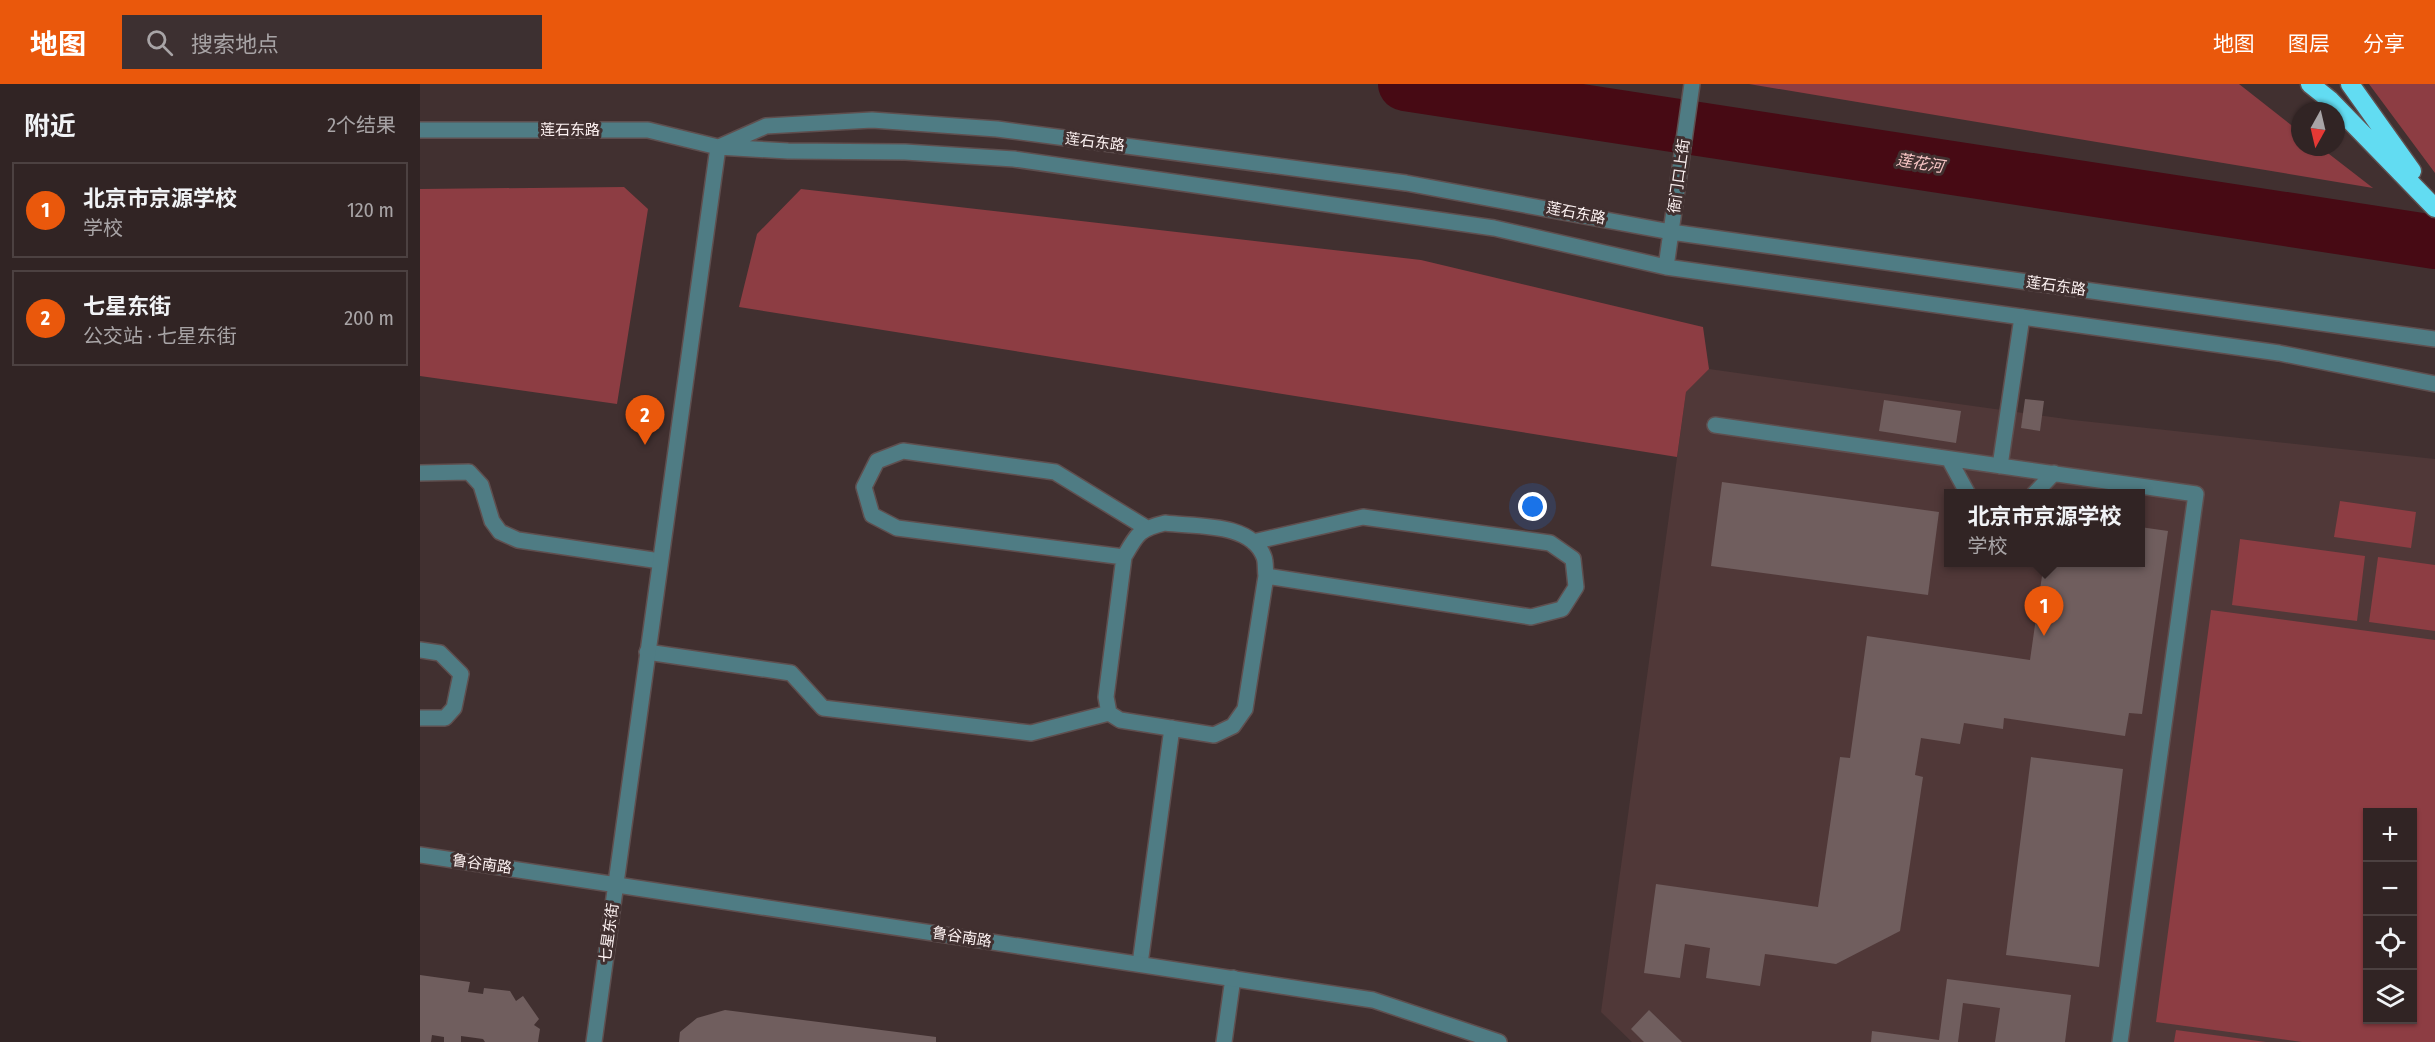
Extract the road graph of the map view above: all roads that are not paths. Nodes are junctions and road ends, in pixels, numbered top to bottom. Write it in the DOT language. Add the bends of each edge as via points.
graph roads {
  1 [pos="1692,84"];
  2 [pos="2310,84"];
  3 [pos="2350,84"];
  4 [pos="420,130"];
  5 [pos="718,147"];
  6 [pos="2435,206"];
  7 [pos="1671,232"];
  8 [pos="1666,267"];
  9 [pos="2022,317"];
  10 [pos="2435,339"];
  11 [pos="2435,384"];
  12 [pos="1715,425"];
  13 [pos="1949,459"];
  14 [pos="2000,466"];
  15 [pos="420,473"];
  16 [pos="2054,473"];
  17 [pos="1965,489"];
  18 [pos="2039,489"];
  19 [pos="1145,527"];
  20 [pos="1253,542"];
  21 [pos="1124,557"];
  22 [pos="660,561"];
  23 [pos="1266,576"];
  24 [pos="420,650"];
  25 [pos="648,652"];
  26 [pos="1109,713"];
  27 [pos="420,718"];
  28 [pos="1172,728"];
  29 [pos="420,855"];
  30 [pos="615,884"];
  31 [pos="1140,964"];
  32 [pos="1233,978"];
  33 [pos="594,1042"];
  34 [pos="1224,1042"];
  35 [pos="1499,1042"];
  36 [pos="2120,1042"];
  1 -- 7 [label="street, 衙门口上街"];
  2 -- 6 [label="highway"];
  3 -- 6 [label="highway"];
  4 -- 5 [label="street, 莲石东路" via="648,130"];
  5 -- 7 [label="street, 莲石东路" via="766,126 873,120 997,129 1406,183"];
  5 -- 8 [label="street, 莲石东路" via="1014,159 1494,228"];
  5 -- 22 [label="street, 七星东街"];
  7 -- 8 [label="street, 衙门口上街"];
  7 -- 10 [label="street, 莲石东路"];
  8 -- 9 [label="street, 莲石东路"];
  9 -- 11 [label="street, 莲石东路" via="2278,353"];
  9 -- 14 [label="street"];
  12 -- 13 [label="street"];
  13 -- 14 [label="street"];
  13 -- 17 [label="street"];
  14 -- 16 [label="street"];
  15 -- 22 [label="street" via="469,472 482,485 492,521 500,532 518,540"];
  16 -- 18 [label="street"];
  16 -- 36 [label="street" via="2196,494"];
  19 -- 20 [label="street" via="1165,523 1235,531"];
  19 -- 21 [label="street"];
  19 -- 21 [label="street" via="1055,472 903,451 877,460 864,487 872,515 897,528"];
  20 -- 23 [label="street" via="1264,557"];
  20 -- 23 [label="street" via="1363,517 1480,533 1550,543 1573,560 1576,587 1562,609 1531,617"];
  21 -- 26 [label="street" via="1106,697"];
  22 -- 25 [label="street, 七星东街"];
  23 -- 28 [label="street" via="1245,709 1233,726 1214,735"];
  24 -- 27 [label="street" via="440,653 461,674 454,708 445,718"];
  25 -- 26 [label="street" via="791,673 823,708 1031,733"];
  25 -- 30 [label="street, 七星东街"];
  26 -- 28 [label="street" via="1120,720"];
  28 -- 31 [label="street"];
  29 -- 30 [label="street, 鲁谷南路"];
  30 -- 31 [label="street, 鲁谷南路"];
  30 -- 33 [label="street, 七星东街"];
  31 -- 32 [label="street, 鲁谷南路"];
  32 -- 34 [label="street"];
  32 -- 35 [label="street, 鲁谷南路" via="1373,1000"];
}
